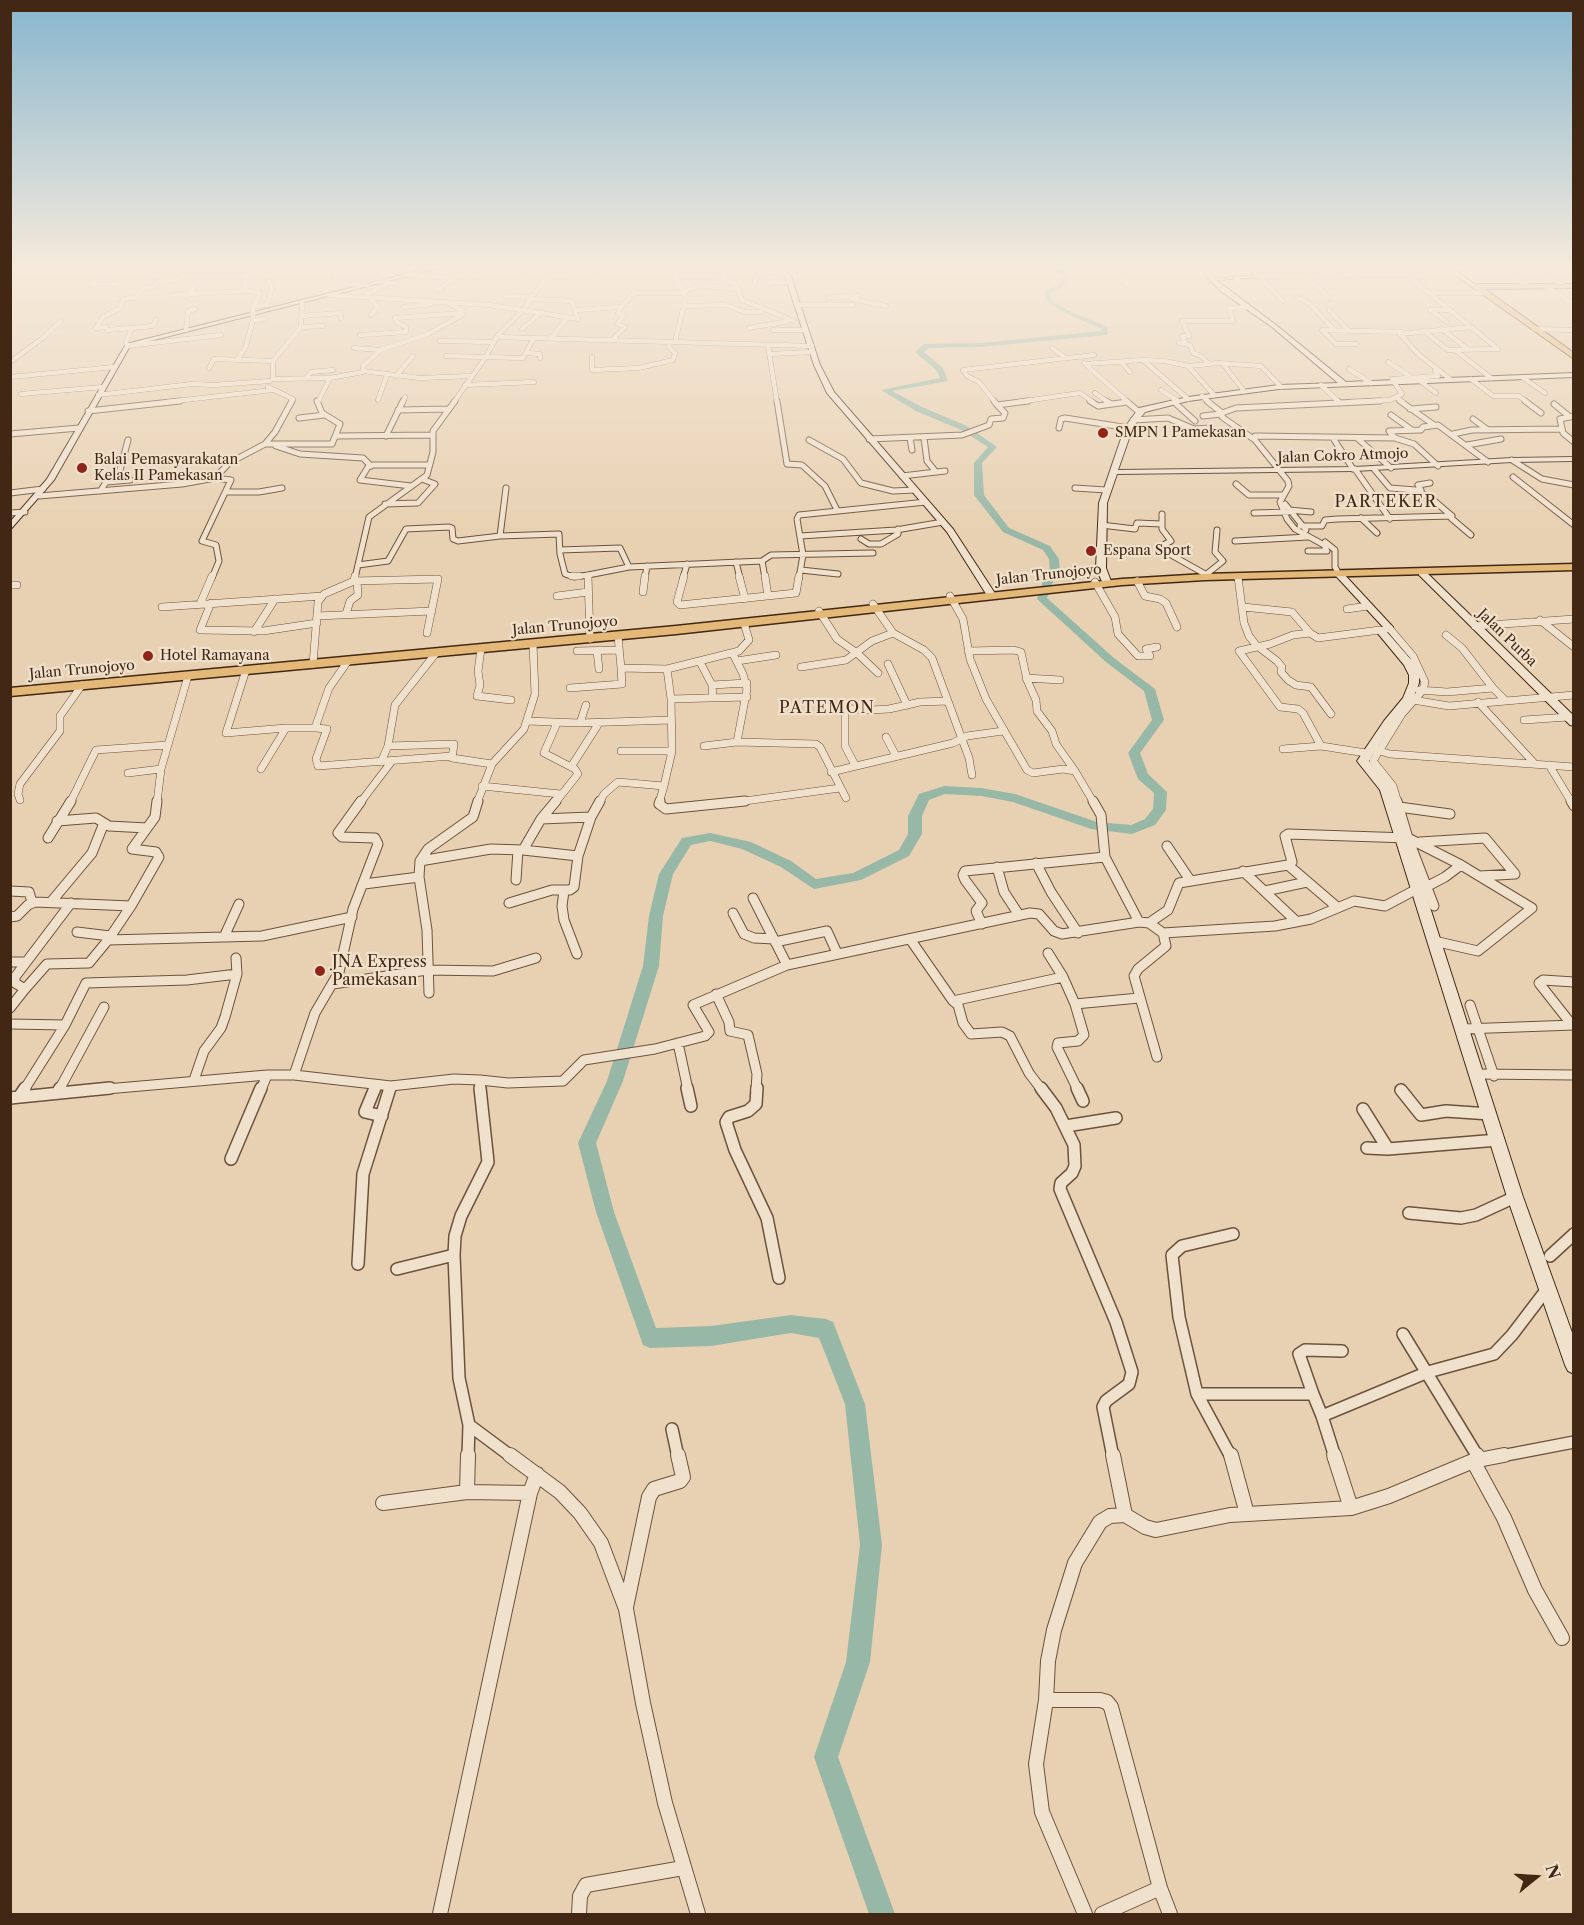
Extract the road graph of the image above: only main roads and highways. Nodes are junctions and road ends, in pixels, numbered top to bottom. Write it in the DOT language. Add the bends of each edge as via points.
graph roads {
  1 [pos="122,354"];
  2 [pos="814,354"];
  3 [pos="1308,354"];
  4 [pos="1574,375"];
  5 [pos="1344,384"];
  6 [pos="1574,459"];
  7 [pos="1113,472"];
  8 [pos="12,525"];
  9 [pos="1574,567"];
  10 [pos="1422,573"];
  11 [pos="1339,574"];
  12 [pos="1101,583"];
  13 [pos="988,592"];
  14 [pos="820,613"];
  15 [pos="589,628"];
  16 [pos="313,659"];
  17 [pos="10,690"];
  18 [pos="1571,720"];
  19 [pos="1569,1340"];
  20 [pos="1574,1365"];
  1 -- 8 [label="main road" via="41,492"];
  2 -- 13 [label="main road" via="831,393 943,522"];
  3 -- 5 [label="main road"];
  4 -- 5 [label="main road"];
  5 -- 7 [label="main road" via="1202,396 1138,411"];
  6 -- 7 [label="main road, Jalan Cokro Atmojo" via="1374,469"];
  7 -- 12 [label="main road" via="1101,525"];
  9 -- 10 [label="highway"];
  10 -- 11 [label="highway"];
  10 -- 18 [label="main road, Jalan Purba"];
  11 -- 12 [label="highway, Jalan Trunojoyo" via="1204,576"];
  11 -- 19 [label="main road" via="1368,606 1413,669 1418,689 1364,761 1385,783 1486,1075 1490,1114 1515,1197 1543,1256 1547,1289"];
  12 -- 13 [label="highway, Jalan Trunojoyo"];
  13 -- 14 [label="highway, Jalan Trunojoyo"];
  14 -- 15 [label="highway, Jalan Trunojoyo"];
  14 -- 15 [label="highway, Jalan Trunojoyo" via="618,636"];
  15 -- 16 [label="highway, Jalan Trunojoyo"];
  15 -- 16 [label="highway, Jalan Trunojoyo" via="533,644 348,661"];
  16 -- 17 [label="highway, Jalan Trunojoyo"];
  16 -- 17 [label="highway, Jalan Trunojoyo" via="188,676"];
  19 -- 20 [label="main road"];
}
